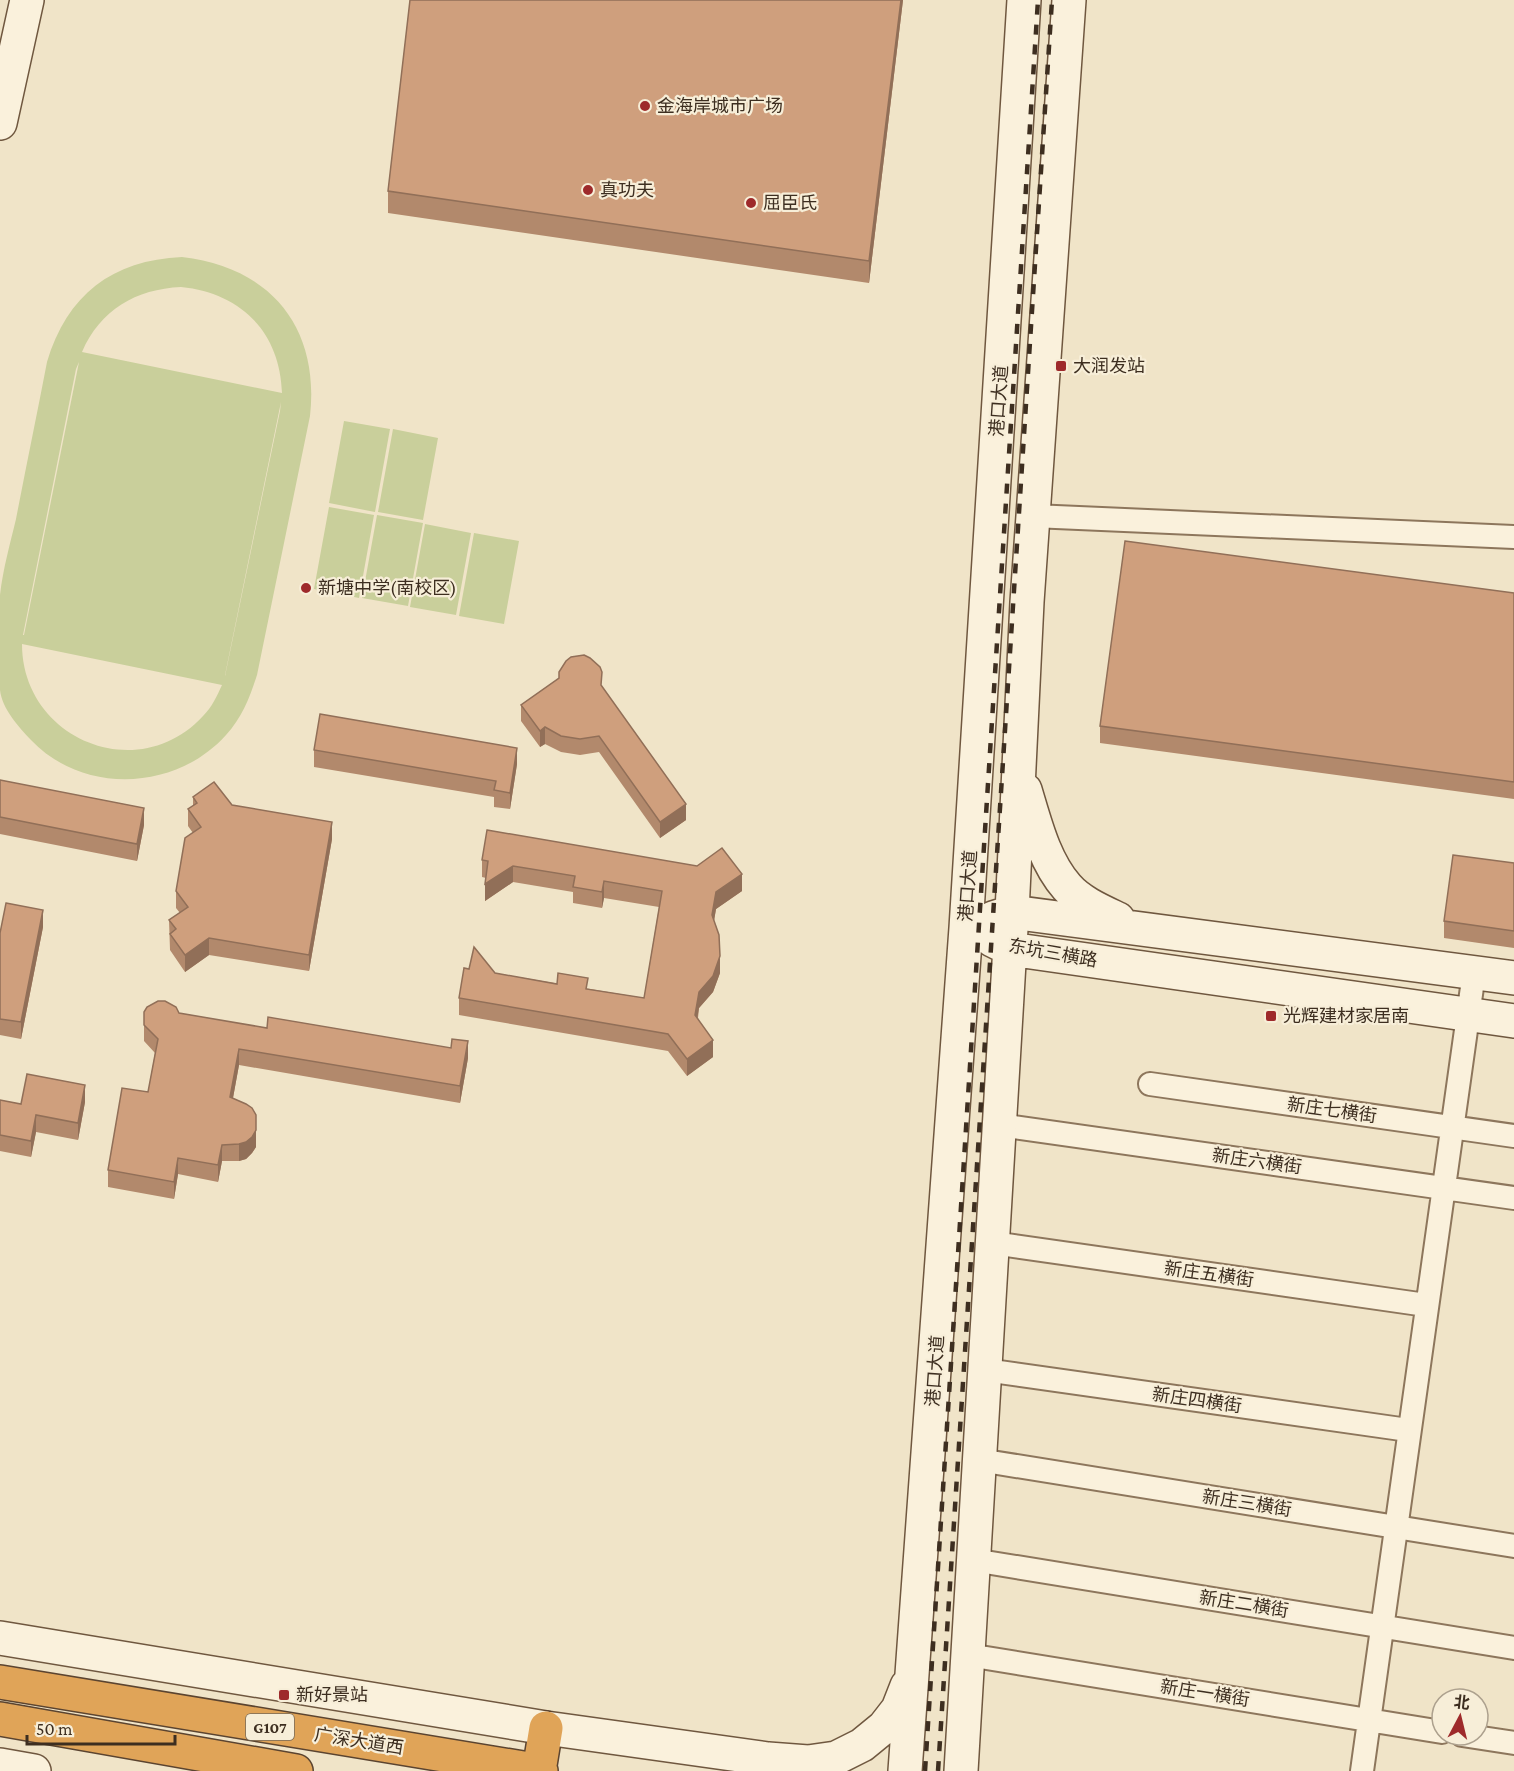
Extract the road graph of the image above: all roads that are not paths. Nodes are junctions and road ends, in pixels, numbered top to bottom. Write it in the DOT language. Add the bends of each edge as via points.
graph roads {
  1 [pos="27,0"];
  2 [pos="1024,0"];
  3 [pos="1069,0"];
  4 [pos="0,123"];
  5 [pos="1033,516"];
  6 [pos="1514,537"];
  7 [pos="1019,771"];
  8 [pos="1012,912"];
  9 [pos="966,928"];
  10 [pos="1136,928"];
  11 [pos="1010,949"];
  12 [pos="1473,973"];
  13 [pos="1514,978"];
  14 [pos="1468,1015"];
  15 [pos="1514,1022"];
  16 [pos="1150,1084"];
  17 [pos="999,1125"];
  18 [pos="1452,1127"];
  19 [pos="1514,1136"];
  20 [pos="1443,1188"];
  21 [pos="1514,1198"];
  22 [pos="993,1243"];
  23 [pos="1426,1305"];
  24 [pos="985,1370"];
  25 [pos="1408,1430"];
  26 [pos="979,1460"];
  27 [pos="1395,1527"];
  28 [pos="1514,1546"];
  29 [pos="974,1560"];
  30 [pos="1381,1626"];
  31 [pos="0,1638"];
  32 [pos="1514,1648"];
  33 [pos="968,1655"];
  34 [pos="911,1676"];
  35 [pos="0,1682"];
  36 [pos="964,1713"];
  37 [pos="0,1719"];
  38 [pos="1369,1720"];
  39 [pos="546,1728"];
  40 [pos="1430,1730"];
  41 [pos="1490,1739"];
  42 [pos="1514,1743"];
  43 [pos="0,1765"];
  44 [pos="34,1771"];
  45 [pos="296,1771"];
  46 [pos="540,1771"];
  47 [pos="905,1771"];
  48 [pos="961,1771"];
  49 [pos="978,1771"];
  50 [pos="1362,1771"];
  1 -- 4 [label="street"];
  2 -- 9 [label="street, 港口大道"];
  3 -- 5 [label="street"];
  5 -- 6 [label="street"];
  5 -- 7 [label="street"];
  7 -- 8 [label="street"];
  7 -- 10 [label="street" via="1043,846 1058,875 1090,906"];
  8 -- 9 [label="street, 东坑三横路"];
  8 -- 10 [label="street, 东坑三横路"];
  8 -- 11 [label="street"];
  9 -- 11 [label="street, 东坑三横路"];
  9 -- 34 [label="street, 港口大道"];
  10 -- 12 [label="street, 东坑三横路"];
  11 -- 14 [label="street, 东坑三横路"];
  11 -- 17 [label="street"];
  12 -- 13 [label="street, 东坑三横路"];
  12 -- 14 [label="street"];
  14 -- 15 [label="street, 东坑三横路"];
  14 -- 18 [label="street"];
  16 -- 18 [label="street, 新庄七横街"];
  17 -- 20 [label="street, 新庄六横街"];
  17 -- 22 [label="street"];
  18 -- 19 [label="street, 新庄七横街"];
  18 -- 20 [label="street"];
  20 -- 21 [label="street, 新庄六横街"];
  20 -- 23 [label="street"];
  22 -- 23 [label="street, 新庄五横街"];
  22 -- 24 [label="street"];
  23 -- 25 [label="street"];
  24 -- 25 [label="street, 新庄四横街"];
  24 -- 26 [label="street"];
  25 -- 27 [label="street"];
  26 -- 27 [label="street, 新庄三横街"];
  26 -- 29 [label="street"];
  27 -- 28 [label="street, 新庄三横街"];
  27 -- 30 [label="street"];
  29 -- 30 [label="street, 新庄二横街"];
  29 -- 33 [label="street"];
  30 -- 32 [label="street, 新庄二横街"];
  30 -- 38 [label="street"];
  31 -- 39 [label="street"];
  33 -- 36 [label="street"];
  33 -- 38 [label="street, 新庄一横街"];
  34 -- 39 [label="street" via="898,1709 884,1727 862,1745 836,1758 808,1762 768,1760"];
  34 -- 47 [label="street, 港口大道"];
  35 -- 46 [label="highway, 广深大道西 / G107"];
  36 -- 48 [label="street"];
  36 -- 49 [label="street"];
  37 -- 45 [label="highway, G107"];
  38 -- 40 [label="street, 新庄一横街"];
  38 -- 50 [label="street"];
  39 -- 46 [label="highway"];
  41 -- 42 [label="street"];
  43 -- 44 [label="street"];
}
